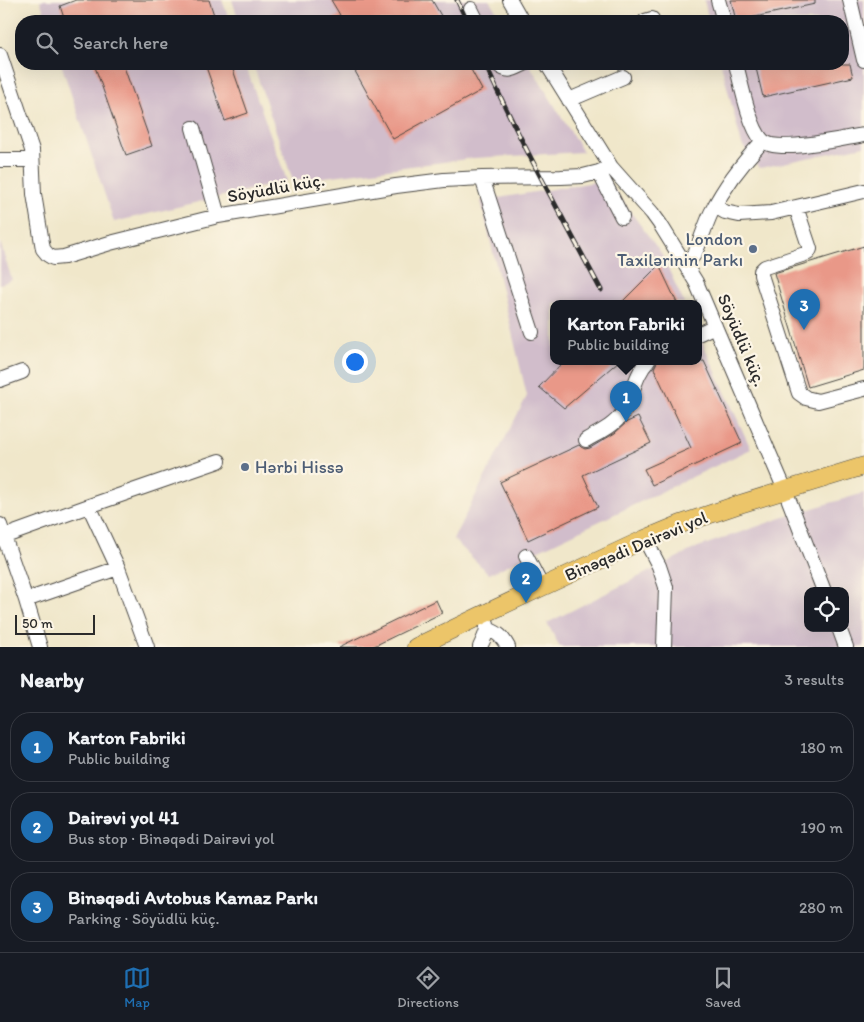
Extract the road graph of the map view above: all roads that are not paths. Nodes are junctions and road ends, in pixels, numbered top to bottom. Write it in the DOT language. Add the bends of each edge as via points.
graph roads {
  1 [pos="510,0"];
  2 [pos="718,0"];
  3 [pos="850,0"];
  4 [pos="519,15"];
  5 [pos="722,15"];
  6 [pos="0,55"];
  7 [pos="864,60"];
  8 [pos="551,70"];
  9 [pos="738,70"];
  10 [pos="623,77"];
  11 [pos="569,100"];
  12 [pos="193,128"];
  13 [pos="864,135"];
  14 [pos="763,141"];
  15 [pos="0,160"];
  16 [pos="32,160"];
  17 [pos="605,170"];
  18 [pos="482,178"];
  19 [pos="864,191"];
  20 [pos="715,206"];
  21 [pos="796,207"];
  22 [pos="218,216"];
  23 [pos="622,217"];
  24 [pos="685,263"];
  25 [pos="715,326"];
  26 [pos="532,332"];
  27 [pos="702,332"];
  28 [pos="644,365"];
  29 [pos="22,372"];
  30 [pos="0,380"];
  31 [pos="864,389"];
  32 [pos="586,440"];
  33 [pos="219,461"];
  34 [pos="864,466"];
  35 [pos="785,490"];
  36 [pos="89,506"];
  37 [pos="1,533"];
  38 [pos="645,539"];
  39 [pos="526,556"];
  40 [pos="118,568"];
  41 [pos="542,587"];
  42 [pos="822,587"];
  43 [pos="26,600"];
  44 [pos="486,622"];
  45 [pos="840,632"];
  46 [pos="40,647"];
  47 [pos="147,647"];
  48 [pos="416,647"];
  49 [pos="480,647"];
  50 [pos="508,647"];
  51 [pos="664,647"];
  52 [pos="846,647"];
  1 -- 4 [label="street"];
  2 -- 5 [label="street"];
  3 -- 7 [label="street"];
  6 -- 16 [label="street, Söyüdlü küç." via="29,139"];
  8 -- 11 [label="street, Söyüdlü küç."];
  9 -- 14 [label="street" via="749,113"];
  10 -- 11 [label="street"];
  11 -- 17 [label="street, Söyüdlü küç."];
  12 -- 22 [label="street"];
  13 -- 14 [label="street" via="804,146 780,146"];
  14 -- 20 [label="street" via="740,165"];
  15 -- 16 [label="street"];
  16 -- 22 [label="street, Söyüdlü küç." via="43,249 53,258"];
  17 -- 18 [label="street, Söyüdlü küç." via="561,178"];
  17 -- 23 [label="street"];
  17 -- 24 [label="street, Söyüdlü küç." via="652,213"];
  18 -- 22 [label="street, Söyüdlü küç." via="396,186"];
  18 -- 26 [label="street"];
  19 -- 21 [label="street"];
  20 -- 21 [label="street" via="739,216"];
  20 -- 24 [label="street" via="695,253"];
  21 -- 31 [label="street" via="810,252 765,267 761,275 799,393 818,401"];
  24 -- 25 [label="street, Söyüdlü küç."];
  25 -- 27 [label="street"];
  25 -- 35 [label="street, Söyüdlü küç."];
  28 -- 32 [label="street" via="621,415"];
  29 -- 30 [label="street"];
  33 -- 36 [label="street"];
  34 -- 35 [label="main road, Binəqədi Dairəvi yol"];
  35 -- 38 [label="main road, Binəqədi Dairəvi yol" via="707,514"];
  35 -- 42 [label="street, Söyüdlü küç."];
  36 -- 37 [label="street"];
  36 -- 40 [label="street"];
  37 -- 43 [label="street"];
  38 -- 41 [label="main road, Binəqədi Dairəvi yol"];
  38 -- 51 [label="street" via="666,587"];
  39 -- 41 [label="street"];
  40 -- 43 [label="street"];
  40 -- 47 [label="street"];
  41 -- 44 [label="main road, Binəqədi Dairəvi yol"];
  43 -- 46 [label="street"];
  44 -- 48 [label="main road, Binəqədi Dairəvi yol"];
  44 -- 49 [label="street"];
  44 -- 50 [label="street"];
  45 -- 52 [label="street"];
}
